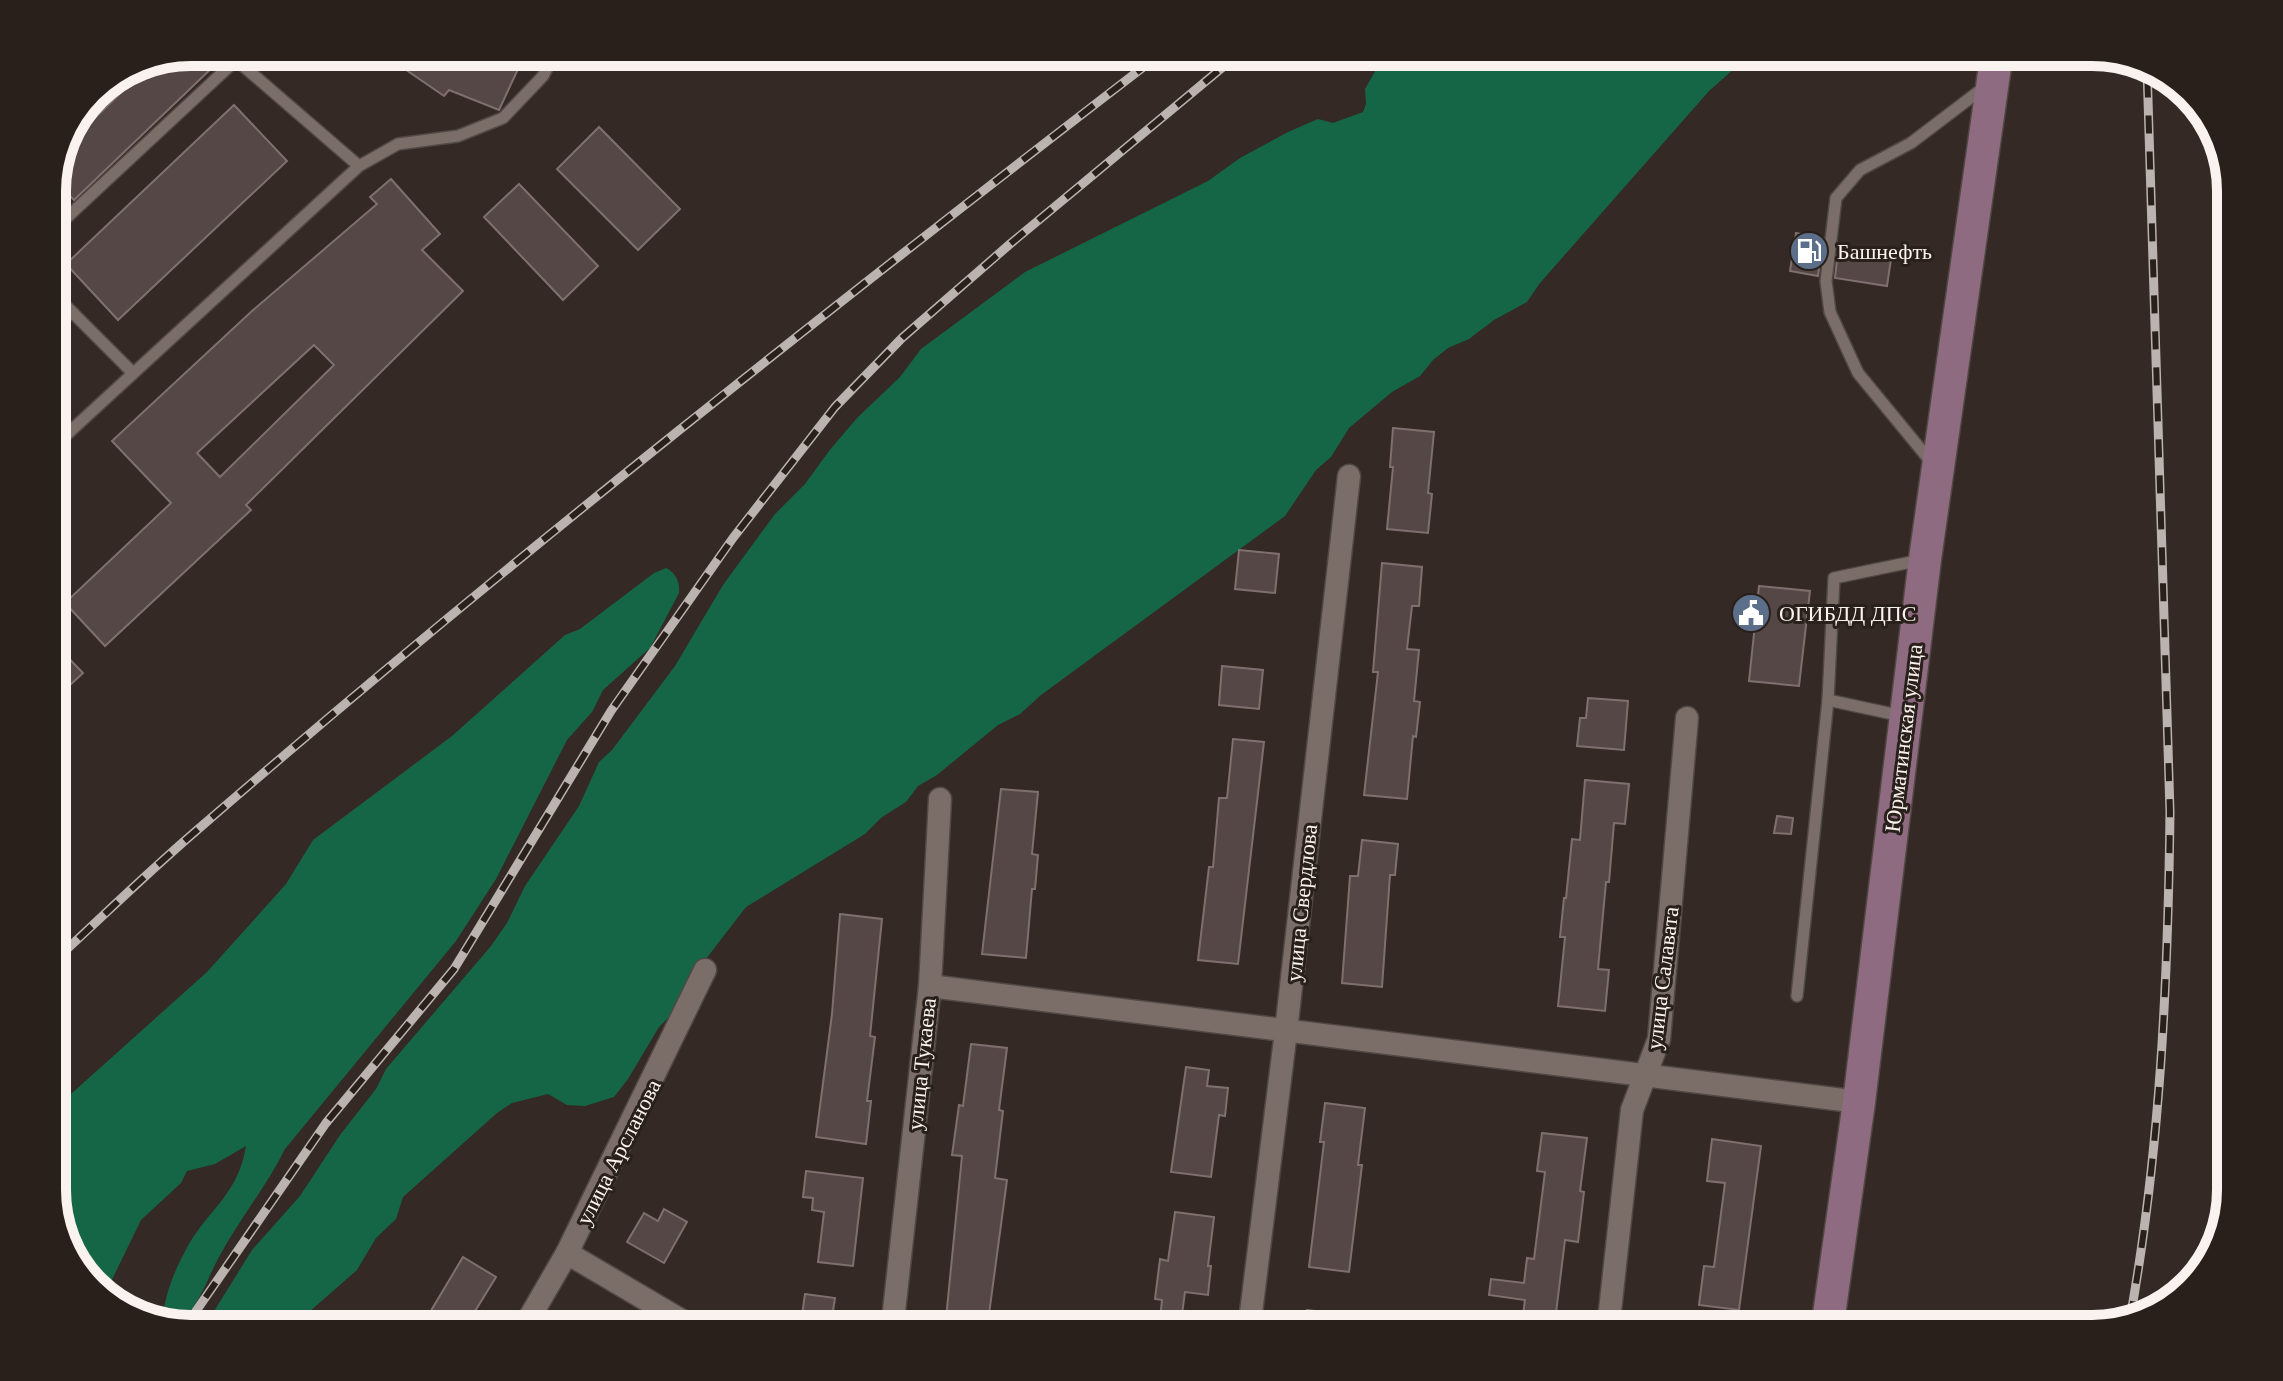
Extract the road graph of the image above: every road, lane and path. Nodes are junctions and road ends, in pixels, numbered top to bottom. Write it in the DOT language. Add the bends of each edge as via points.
graph roads {
  1 [pos="222,66"];
  2 [pos="242,66"];
  3 [pos="548,66"];
  4 [pos="1995,66"];
  5 [pos="359,166"];
  6 [pos="66,218"];
  7 [pos="66,306"];
  8 [pos="66,314"];
  9 [pos="74,314"];
  10 [pos="133,373"];
  11 [pos="66,435"];
  12 [pos="1937,470"];
  13 [pos="1349,476"];
  14 [pos="1925,559"];
  15 [pos="1828,700"];
  16 [pos="1906,717"];
  17 [pos="1687,718"];
  18 [pos="940,799"];
  19 [pos="705,970"];
  20 [pos="930,986"];
  21 [pos="1797,996"];
  22 [pos="1286,1031"];
  23 [pos="1647,1074"];
  24 [pos="1859,1102"];
  25 [pos="567,1253"];
  26 [pos="531,1315"];
  27 [pos="672,1315"];
  28 [pos="894,1315"];
  29 [pos="1251,1315"];
  30 [pos="1610,1315"];
  31 [pos="1829,1315"];
  1 -- 6 [label="lane"];
  2 -- 5 [label="lane"];
  3 -- 5 [label="lane" via="503,118 458,136 398,144"];
  4 -- 12 [label="main road, Юрматинская улица"];
  4 -- 12 [label="lane" via="1911,143 1860,170 1836,198 1826,281 1830,312 1858,373"];
  5 -- 10 [label="lane"];
  7 -- 9 [label="lane"];
  8 -- 9 [label="lane"];
  9 -- 10 [label="lane"];
  10 -- 11 [label="lane"];
  12 -- 14 [label="main road, Юрматинская улица"];
  13 -- 22 [label="street, улица Свердлова"];
  14 -- 15 [label="lane" via="1834,578"];
  14 -- 16 [label="main road, Юрматинская улица"];
  15 -- 16 [label="lane"];
  15 -- 21 [label="lane"];
  16 -- 24 [label="main road, Юрматинская улица"];
  17 -- 23 [label="street, улица Салавата" via="1659,1039"];
  18 -- 20 [label="street, улица Тукаева"];
  19 -- 25 [label="street, улица Арсланова"];
  20 -- 22 [label="street"];
  20 -- 28 [label="street, улица Тукаева"];
  22 -- 23 [label="street"];
  22 -- 29 [label="street, улица Свердлова"];
  23 -- 24 [label="street"];
  23 -- 30 [label="street, улица Салавата" via="1632,1110"];
  24 -- 31 [label="main road, Юрматинская улица"];
  25 -- 26 [label="street, улица Арсланова"];
  25 -- 27 [label="street"];
}
